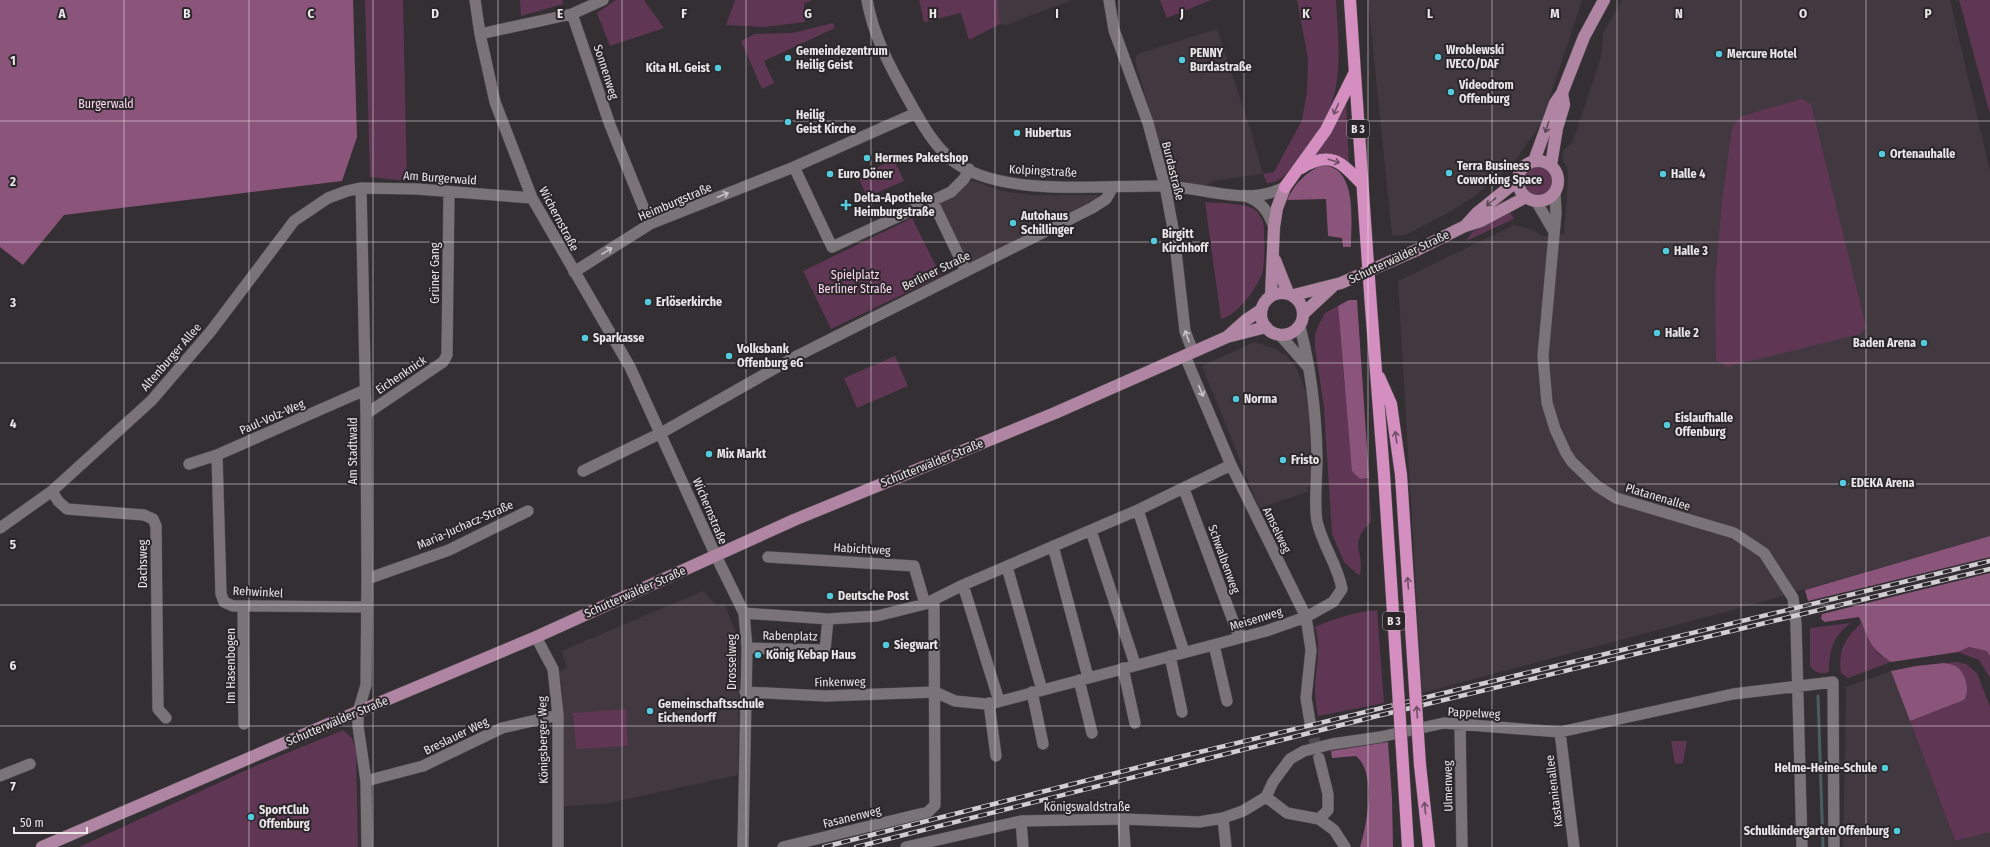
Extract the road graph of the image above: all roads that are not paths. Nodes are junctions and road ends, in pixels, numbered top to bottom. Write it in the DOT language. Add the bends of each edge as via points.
graph roads {
  1 [pos="475,0"];
  2 [pos="603,0"];
  3 [pos="867,0"];
  4 [pos="1109,0"];
  5 [pos="1350,0"];
  6 [pos="1604,0"];
  7 [pos="572,14"];
  8 [pos="480,34"];
  9 [pos="1354,74"];
  10 [pos="1562,94"];
  11 [pos="916,113"];
  12 [pos="1534,161"];
  13 [pos="1551,165"];
  14 [pos="794,167"];
  15 [pos="969,169"];
  16 [pos="1299,169"];
  17 [pos="1518,180"];
  18 [pos="1362,184"];
  19 [pos="1165,186"];
  20 [pos="1113,187"];
  21 [pos="1285,187"];
  22 [pos="361,188"];
  23 [pos="347,190"];
  24 [pos="449,192"];
  25 [pos="1555,193"];
  26 [pos="1248,197"];
  27 [pos="532,198"];
  28 [pos="1531,199"];
  29 [pos="932,200"];
  30 [pos="650,224"];
  31 [pos="1465,226"];
  32 [pos="1274,227"];
  33 [pos="1553,230"];
  34 [pos="1273,257"];
  35 [pos="966,271"];
  36 [pos="574,272"];
  37 [pos="1333,286"];
  38 [pos="1291,294"];
  39 [pos="1271,295"];
  40 [pos="1261,310"];
  41 [pos="1304,313"];
  42 [pos="1266,327"];
  43 [pos="1300,327"];
  44 [pos="1280,335"];
  45 [pos="1227,337"];
  46 [pos="1189,354"];
  47 [pos="448,355"];
  48 [pos="1375,366"];
  49 [pos="1308,367"];
  50 [pos="365,390"];
  51 [pos="366,414"];
  52 [pos="661,433"];
  53 [pos="217,455"];
  54 [pos="190,464"];
  55 [pos="1231,465"];
  56 [pos="583,471"];
  57 [pos="1184,489"];
  58 [pos="52,491"];
  59 [pos="1138,510"];
  60 [pos="528,511"];
  61 [pos="0,528"];
  62 [pos="1091,531"];
  63 [pos="1053,546"];
  64 [pos="716,556"];
  65 [pos="768,557"];
  66 [pos="1007,567"];
  67 [pos="367,579"];
  68 [pos="963,585"];
  69 [pos="930,602"];
  70 [pos="243,606"];
  71 [pos="366,607"];
  72 [pos="744,612"];
  73 [pos="1306,617"];
  74 [pos="828,619"];
  75 [pos="536,637"];
  76 [pos="1239,637"];
  77 [pos="1214,645"];
  78 [pos="747,648"];
  79 [pos="1184,652"];
  80 [pos="1170,656"];
  81 [pos="1135,664"];
  82 [pos="1123,668"];
  83 [pos="1084,678"];
  84 [pos="1799,687"];
  85 [pos="1037,691"];
  86 [pos="745,692"];
  87 [pos="934,692"];
  88 [pos="1227,701"];
  89 [pos="994,702"];
  90 [pos="358,712"];
  91 [pos="1182,712"];
  92 [pos="558,715"];
  93 [pos="166,718"];
  94 [pos="1310,722"];
  95 [pos="1135,723"];
  96 [pos="244,724"];
  97 [pos="1460,724"];
  98 [pos="1560,732"];
  99 [pos="1092,733"];
  100 [pos="1043,744"];
  101 [pos="996,756"];
  102 [pos="1318,758"];
  103 [pos="30,764"];
  104 [pos="0,776"];
  105 [pos="366,782"];
  106 [pos="1266,797"];
  107 [pos="1224,818"];
  108 [pos="1123,819"];
  109 [pos="1319,819"];
  110 [pos="1021,821"];
  111 [pos="928,844"];
  112 [pos="42,847"];
  113 [pos="367,847"];
  114 [pos="558,847"];
  115 [pos="743,847"];
  116 [pos="783,847"];
  117 [pos="906,847"];
  118 [pos="1023,847"];
  119 [pos="1125,847"];
  120 [pos="1226,847"];
  121 [pos="1345,847"];
  122 [pos="1408,847"];
  123 [pos="1429,847"];
  124 [pos="1462,847"];
  125 [pos="1574,847"];
  126 [pos="1802,847"];
  127 [pos="1834,847"];
  1 -- 8 [label="street, Wichernstraße"];
  2 -- 7 [label="street"];
  3 -- 11 [label="street, Kolpingstraße" via="873,27"];
  4 -- 19 [label="street, Burdastraße" via="1114,30 1148,123"];
  5 -- 9 [label="highway, B 3"];
  6 -- 10 [label="main road, Schutterwälder Straße" via="1584,37"];
  7 -- 8 [label="street"];
  7 -- 30 [label="street, Sonnenweg" via="608,120"];
  8 -- 27 [label="street, Wichernstraße" via="495,102"];
  9 -- 16 [label="highway, one-way" via="1326,130"];
  9 -- 18 [label="highway, B 3"];
  10 -- 12 [label="main road, Schutterwälder Straße, one-way" via="1555,103"];
  10 -- 13 [label="main road, Schutterwälder Straße" via="1564,105"];
  11 -- 14 [label="street, Heimburgstraße"];
  11 -- 15 [label="street, Kolpingstraße" via="932,140 954,161"];
  12 -- 13 [label="main road" via="1543,161"];
  12 -- 17 [label="main road, Schutterwälder Straße" via="1523,168"];
  13 -- 25 [label="main road" via="1558,176"];
  14 -- 29 [label="street" via="832,247"];
  30 -- 14 [label="street, Heimburgstraße, one-way"];
  15 -- 20 [label="street, Kolpingstraße" via="1000,182 1031,186"];
  15 -- 29 [label="street" via="951,192"];
  16 -- 18 [label="highway, one-way" via="1313,161 1327,158 1343,164"];
  16 -- 21 [label="highway"];
  17 -- 28 [label="main road" via="1520,189"];
  17 -- 31 [label="main road, Schutterwälder Straße, one-way"];
  18 -- 48 [label="highway, B 3, bridge"];
  19 -- 20 [label="street, Kolpingstraße"];
  19 -- 26 [label="street, Kolpingstraße"];
  46 -- 19 [label="street, Burdastraße, one-way" via="1184,331 1174,234"];
  20 -- 35 [label="street, Berliner Straße" via="1106,199 1092,208"];
  21 -- 26 [label="street, Kolpingstraße" via="1273,193"];
  21 -- 32 [label="main road" via="1277,208"];
  22 -- 23 [label="street, Am Burgerwald"];
  22 -- 24 [label="street, Am Burgerwald"];
  22 -- 50 [label="street, Am Stadtwald"];
  23 -- 58 [label="street, Altenburger Allee" via="328,198 294,221 187,361 152,400"];
  24 -- 27 [label="street, Am Burgerwald"];
  24 -- 47 [label="street, Grüner Gang"];
  25 -- 28 [label="main road, Schutterwälder Straße" via="1550,198"];
  25 -- 33 [label="street, Platanenallee" via="1556,213"];
  26 -- 32 [label="street, Kolpingstraße" via="1260,203"];
  27 -- 36 [label="street, Wichernstraße"];
  28 -- 31 [label="main road, Schutterwälder Straße"];
  28 -- 33 [label="street"];
  29 -- 35 [label="street"];
  36 -- 30 [label="street, Heimburgstraße, one-way"];
  31 -- 37 [label="main road, Schutterwälder Straße"];
  32 -- 34 [label="main road"];
  33 -- 84 [label="street, Platanenallee" via="1543,356 1548,403 1555,429 1566,453 1597,486 1616,498 1734,533 1764,553 1793,598"];
  34 -- 38 [label="main road"];
  34 -- 39 [label="main road"];
  35 -- 52 [label="street, Berliner Straße" via="795,357"];
  36 -- 52 [label="street, Wichernstraße" via="630,367"];
  37 -- 38 [label="main road, Schutterwälder Straße"];
  37 -- 41 [label="main road, Schutterwälder Straße"];
  38 -- 39 [label="main road" via="1279,292"];
  38 -- 41 [label="main road" via="1299,300"];
  39 -- 40 [label="main road"];
  40 -- 42 [label="main road" via="1261,319"];
  40 -- 45 [label="main road, Schutterwälder Straße"];
  41 -- 43 [label="main road"];
  42 -- 44 [label="main road"];
  42 -- 45 [label="main road, Schutterwälder Straße"];
  43 -- 44 [label="main road" via="1294,332"];
  43 -- 49 [label="street"];
  44 -- 49 [label="street"];
  45 -- 46 [label="main road, Schutterwälder Straße"];
  46 -- 55 [label="street, Amselweg, one-way"];
  46 -- 64 [label="main road, Schutterwälder Straße" via="1055,413 794,520"];
  47 -- 51 [label="street, Eichenknick" via="443,362"];
  48 -- 122 [label="highway, B 3, bridge"];
  123 -- 48 [label="highway, one-way, bridge" via="1420,765 1401,475 1391,404"];
  49 -- 73 [label="street, Meisenweg" via="1316,419 1317,520 1325,546 1340,575 1342,589 1333,602"];
  50 -- 51 [label="street, Am Stadtwald"];
  50 -- 53 [label="street, Paul-Volz-Weg"];
  51 -- 67 [label="street, Am Stadtwald"];
  52 -- 56 [label="street"];
  52 -- 64 [label="street, Wichernstraße"];
  53 -- 54 [label="street, Paul-Volz-Weg"];
  53 -- 70 [label="street, Rehwinkel" via="220,594 224,602 233,606"];
  55 -- 57 [label="street"];
  55 -- 73 [label="street, Amselweg"];
  57 -- 59 [label="street"];
  57 -- 76 [label="street, Schwalbenweg"];
  58 -- 61 [label="street, Altenburger Allee"];
  58 -- 93 [label="street, Dachsweg" via="67,510 144,515 153,519 156,526 158,709"];
  59 -- 62 [label="street"];
  59 -- 79 [label="street"];
  60 -- 67 [label="street, Maria-Juchacz-Straße" via="449,550"];
  62 -- 63 [label="street"];
  62 -- 81 [label="street"];
  63 -- 66 [label="street"];
  63 -- 83 [label="street"];
  64 -- 72 [label="street, Drosselweg"];
  64 -- 75 [label="main road, Schutterwälder Straße"];
  65 -- 69 [label="street, Habichtweg" via="914,566"];
  66 -- 68 [label="street"];
  66 -- 85 [label="street"];
  67 -- 71 [label="street, Am Stadtwald"];
  68 -- 69 [label="street"];
  68 -- 89 [label="street"];
  69 -- 74 [label="street, Rabenplatz" via="877,616"];
  69 -- 87 [label="street"];
  70 -- 71 [label="street, Rehwinkel"];
  70 -- 96 [label="street, Im Hasenbogen"];
  71 -- 90 [label="street, Am Stadtwald" via="366,685"];
  72 -- 74 [label="street, Rabenplatz"];
  72 -- 78 [label="street, Drosselweg"];
  73 -- 76 [label="street, Meisenweg"];
  73 -- 94 [label="street, Amselweg" via="1311,650 1306,698"];
  74 -- 78 [label="street, Rabenplatz" via="825,650"];
  75 -- 90 [label="main road, Schutterwälder Straße"];
  75 -- 92 [label="street, Königsberger Weg" via="552,669"];
  76 -- 77 [label="street, Meisenweg"];
  77 -- 79 [label="street, Meisenweg"];
  77 -- 88 [label="street"];
  78 -- 86 [label="street, Drosselweg"];
  79 -- 80 [label="street, Meisenweg"];
  80 -- 81 [label="street, Meisenweg"];
  80 -- 91 [label="street"];
  81 -- 82 [label="street, Meisenweg"];
  82 -- 83 [label="street, Meisenweg"];
  82 -- 95 [label="street"];
  83 -- 85 [label="street, Meisenweg"];
  83 -- 99 [label="street"];
  84 -- 98 [label="street, Pappelweg" via="1733,694"];
  84 -- 126 [label="street, Platanenallee"];
  84 -- 127 [label="street" via="1819,682 1833,682"];
  85 -- 89 [label="street, Meisenweg"];
  85 -- 100 [label="street"];
  86 -- 87 [label="street, Finkenweg" via="826,696"];
  86 -- 115 [label="street, Drosselweg"];
  87 -- 89 [label="street, Meisenweg" via="955,701"];
  87 -- 116 [label="street, Fasanenweg" via="935,805 928,812"];
  89 -- 101 [label="street"];
  90 -- 105 [label="street, Am Stadtwald"];
  90 -- 112 [label="main road, Schutterwälder Straße"];
  92 -- 105 [label="street, Breslauer Weg" via="502,728 423,766"];
  92 -- 114 [label="street, Königsberger Weg"];
  97 -- 98 [label="street, Pappelweg"];
  97 -- 106 [label="street, Pappelweg" via="1444,723 1304,751 1290,759 1273,782"];
  97 -- 124 [label="street, Ulmenweg"];
  98 -- 125 [label="street, Kastanienallee"];
  102 -- 109 [label="street" via="1328,794 1328,810"];
  103 -- 104 [label="street"];
  105 -- 113 [label="street, Am Stadtwald"];
  106 -- 107 [label="street, Königswaldstraße" via="1243,811"];
  106 -- 109 [label="street" via="1288,813"];
  107 -- 108 [label="street, Königswaldstraße" via="1199,822"];
  107 -- 120 [label="street"];
  108 -- 110 [label="street, Königswaldstraße"];
  108 -- 119 [label="street"];
  109 -- 121 [label="street" via="1334,830"];
  110 -- 111 [label="street, Königswaldstraße"];
  110 -- 118 [label="street"];
  111 -- 117 [label="street, Königswaldstraße"];
}
